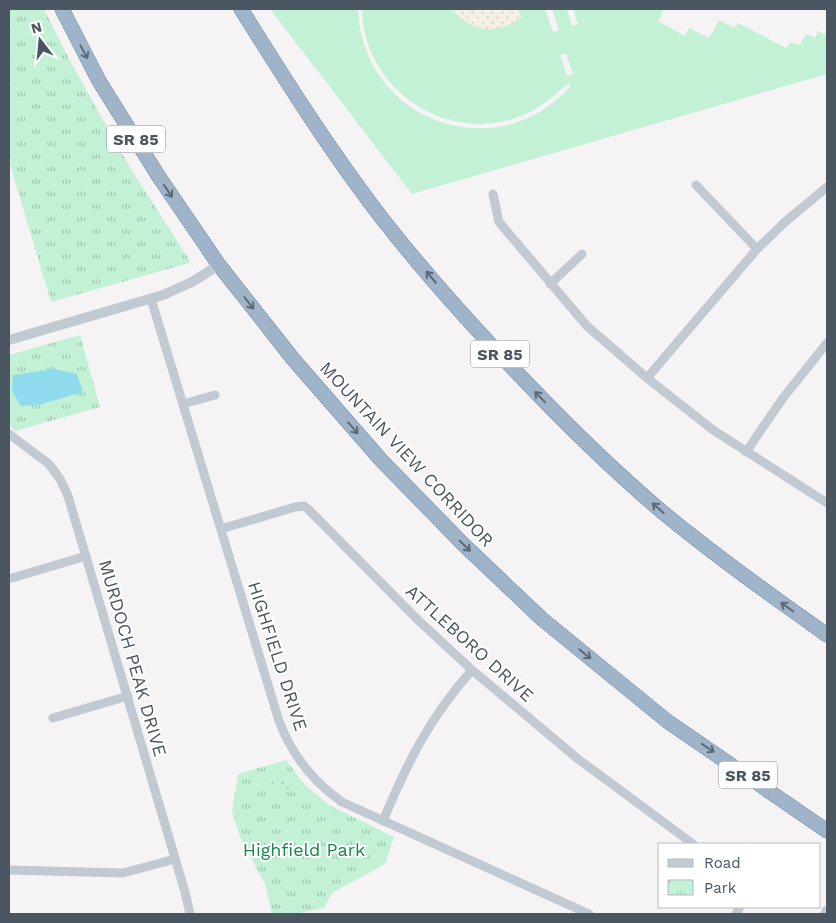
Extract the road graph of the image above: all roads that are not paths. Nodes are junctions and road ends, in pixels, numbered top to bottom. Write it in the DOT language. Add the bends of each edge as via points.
graph roads {
  1 [pos="62,9"];
  2 [pos="241,9"];
  3 [pos="696,185"];
  4 [pos="827,187"];
  5 [pos="493,194"];
  6 [pos="758,248"];
  7 [pos="582,254"];
  8 [pos="219,265"];
  9 [pos="550,284"];
  10 [pos="151,299"];
  11 [pos="9,340"];
  12 [pos="827,343"];
  13 [pos="647,378"];
  14 [pos="215,395"];
  15 [pos="183,404"];
  16 [pos="9,435"];
  17 [pos="746,452"];
  18 [pos="827,503"];
  19 [pos="221,529"];
  20 [pos="86,556"];
  21 [pos="12,578"];
  22 [pos="827,635"];
  23 [pos="472,670"];
  24 [pos="128,696"];
  25 [pos="53,718"];
  26 [pos="383,821"];
  27 [pos="827,831"];
  28 [pos="692,843"];
  29 [pos="176,859"];
  30 [pos="9,870"];
  31 [pos="190,914"];
  32 [pos="588,914"];
  1 -- 8 [label="highway, MOUNTAIN VIEW CORRIDOR / SR 85, one-way" via="99,81"];
  22 -- 2 [label="highway, SR 85, one-way" via="731,567 659,509 606,462 479,333 379,214 318,129"];
  3 -- 6 [label="street"];
  4 -- 6 [label="street"];
  5 -- 9 [label="street" via="500,222"];
  6 -- 13 [label="street"];
  7 -- 9 [label="street"];
  8 -- 10 [label="street" via="182,287"];
  8 -- 27 [label="highway, MOUNTAIN VIEW CORRIDOR / SR 85, one-way" via="293,359 381,460 542,619 667,721"];
  9 -- 13 [label="street" via="587,326"];
  10 -- 11 [label="street"];
  10 -- 15 [label="street, HIGHFIELD DRIVE"];
  12 -- 17 [label="street" via="783,398"];
  13 -- 17 [label="street"];
  14 -- 15 [label="street"];
  15 -- 19 [label="street, HIGHFIELD DRIVE"];
  16 -- 20 [label="street, MURDOCH PEAK DRIVE" via="55,471 68,496"];
  17 -- 18 [label="street"];
  19 -- 23 [label="street, ATTLEBORO DRIVE" via="304,506"];
  19 -- 26 [label="street, HIGHFIELD DRIVE" via="279,721 291,749 330,794"];
  20 -- 21 [label="street"];
  20 -- 24 [label="street, MURDOCH PEAK DRIVE"];
  23 -- 26 [label="street" via="444,703 419,743"];
  23 -- 28 [label="street, ATTLEBORO DRIVE" via="578,759"];
  24 -- 25 [label="street"];
  24 -- 29 [label="street, MURDOCH PEAK DRIVE"];
  26 -- 32 [label="street, HIGHFIELD DRIVE"];
  29 -- 30 [label="street" via="136,871 116,873"];
  29 -- 31 [label="street, MURDOCH PEAK DRIVE"];
}
